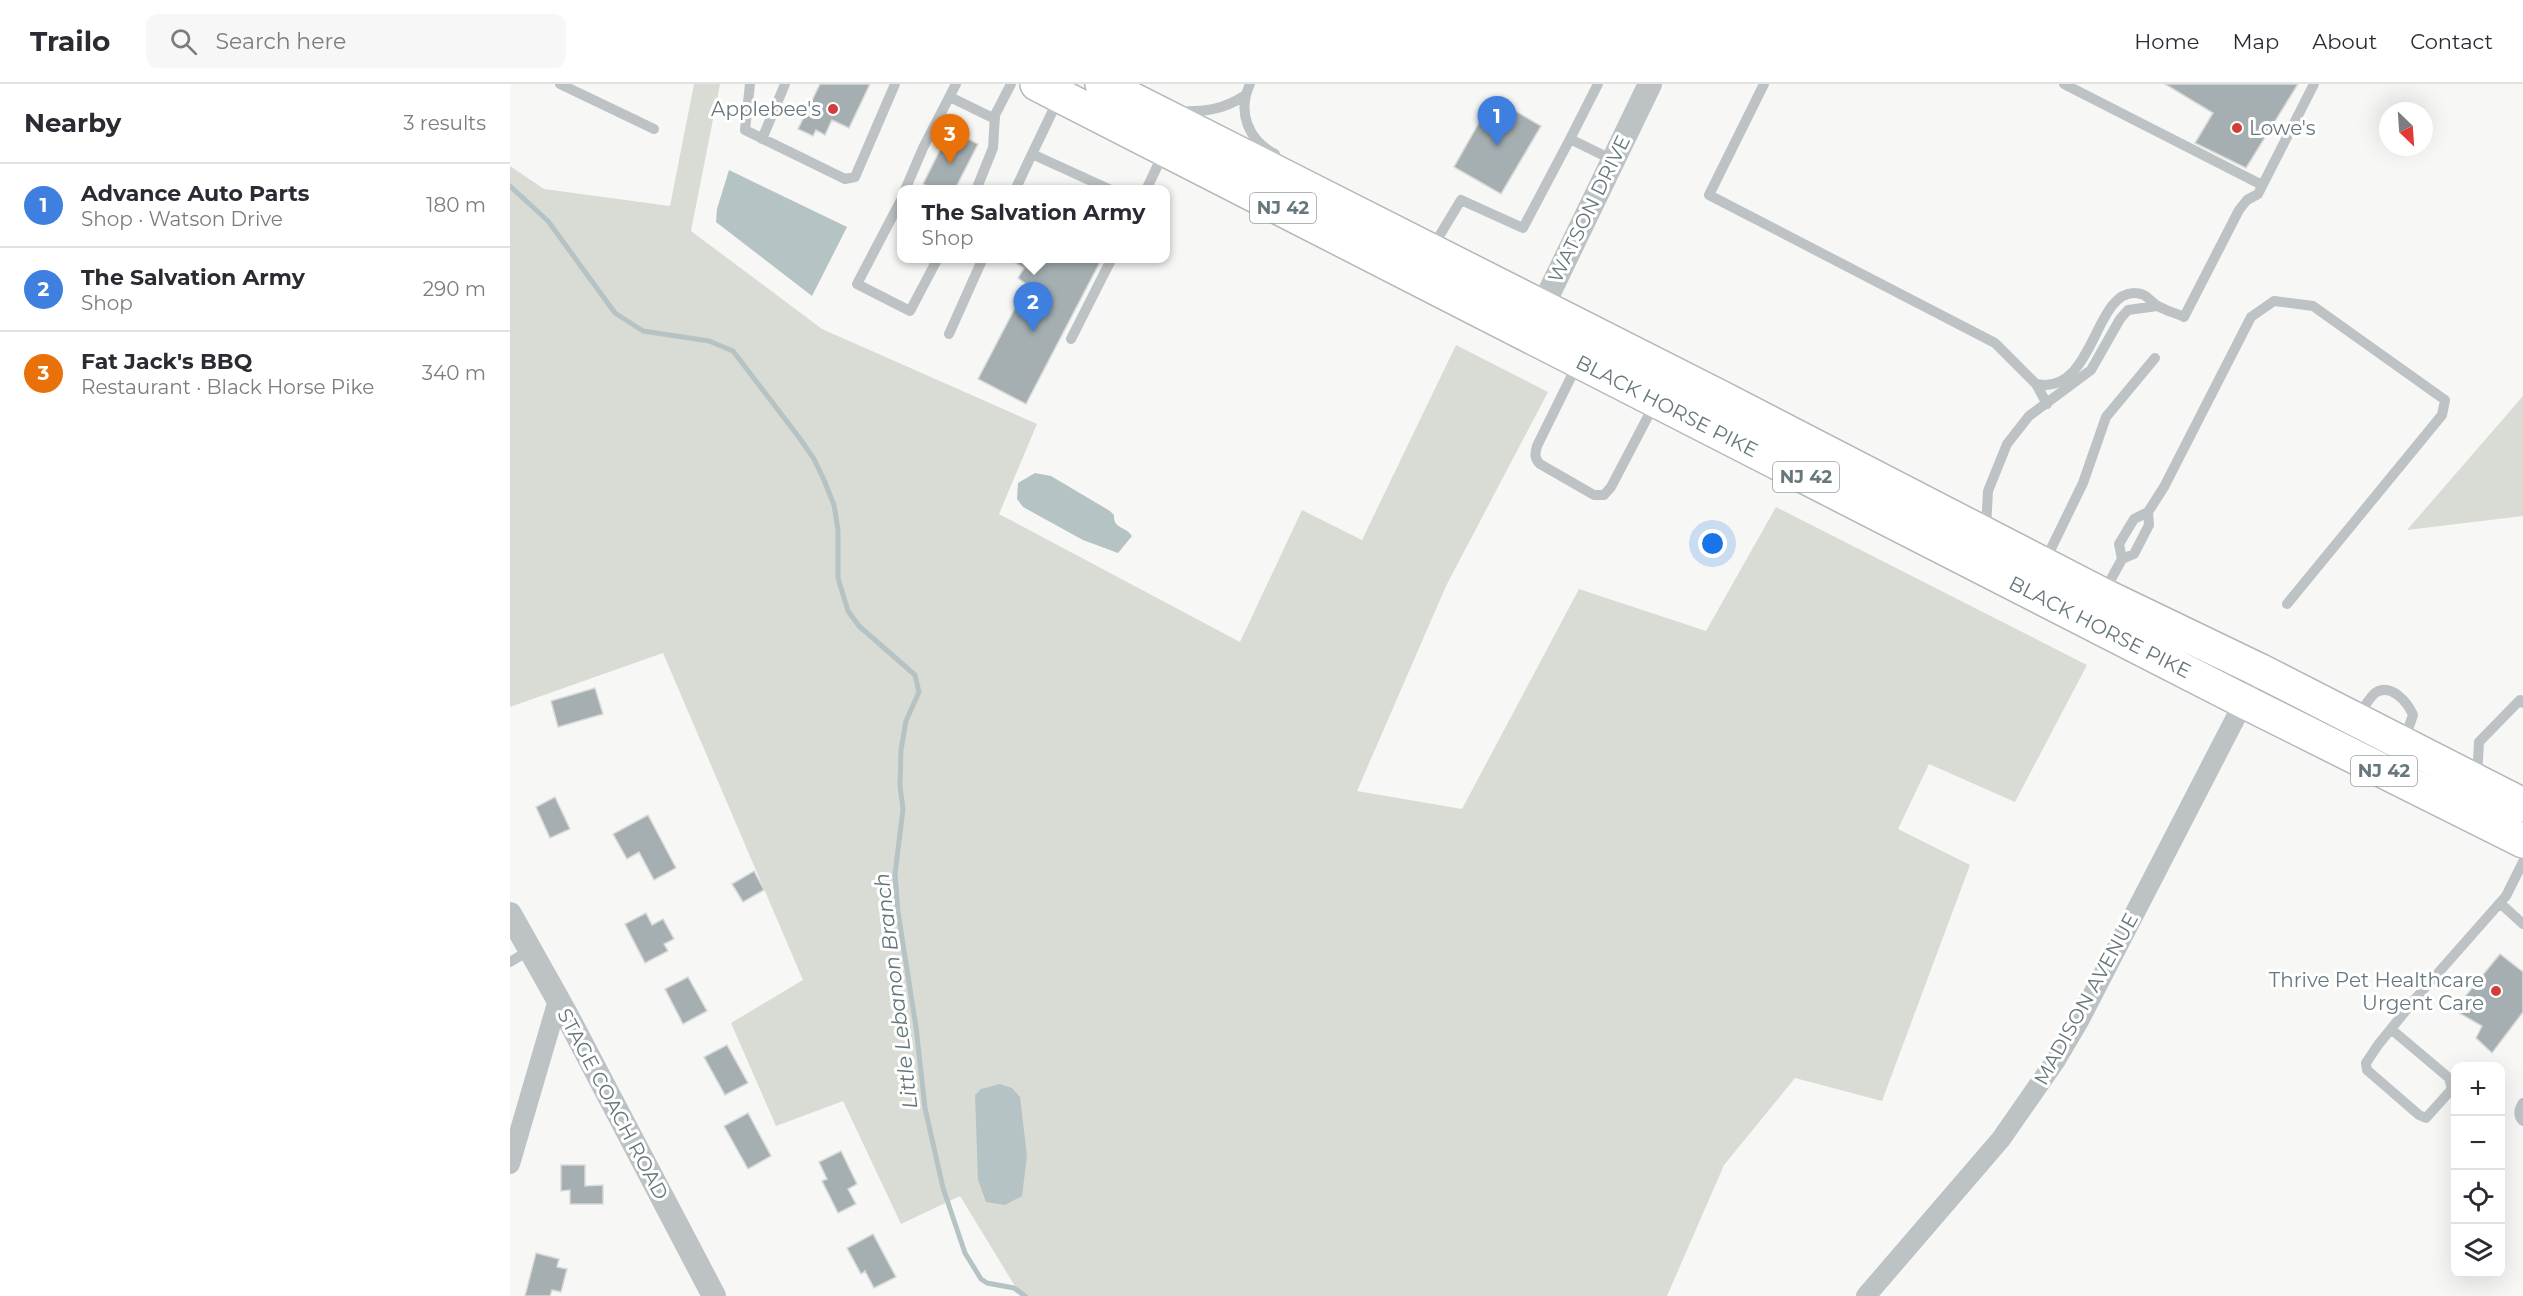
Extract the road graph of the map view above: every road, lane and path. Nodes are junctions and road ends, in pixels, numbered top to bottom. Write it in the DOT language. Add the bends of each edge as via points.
graph roads {
  1 [pos="560,84"];
  2 [pos="750,84"];
  3 [pos="785,84"];
  4 [pos="895,84"];
  5 [pos="956,84"];
  6 [pos="1011,84"];
  7 [pos="1102,84"];
  8 [pos="1250,84"];
  9 [pos="1598,84"];
  10 [pos="1650,84"];
  11 [pos="1764,84"];
  12 [pos="2064,84"];
  13 [pos="2314,84"];
  14 [pos="1048,90"];
  15 [pos="1244,96"];
  16 [pos="950,97"];
  17 [pos="1154,110"];
  18 [pos="994,119"];
  19 [pos="654,129"];
  20 [pos="762,139"];
  21 [pos="1570,139"];
  22 [pos="1166,149"];
  23 [pos="1032,154"];
  24 [pos="1283,159"];
  25 [pos="1613,160"];
  26 [pos="907,185"];
  27 [pos="978,185"];
  28 [pos="1017,185"];
  29 [pos="1102,185"];
  30 [pos="1148,185"];
  31 [pos="2262,185"];
  32 [pos="897,209"];
  33 [pos="1431,250"];
  34 [pos="935,263"];
  35 [pos="981,263"];
  36 [pos="1109,263"];
  37 [pos="2157,306"];
  38 [pos="1535,321"];
  39 [pos="949,334"];
  40 [pos="1071,339"];
  41 [pos="2155,358"];
  42 [pos="1579,361"];
  43 [pos="2036,384"];
  44 [pos="1656,400"];
  45 [pos="2047,404"];
  46 [pos="2148,512"];
  47 [pos="1986,535"];
  48 [pos="2122,559"];
  49 [pos="2043,564"];
  50 [pos="2095,602"];
  51 [pos="2287,604"];
  52 [pos="2259,670"];
  53 [pos="2245,702"];
  54 [pos="2523,703"];
  55 [pos="2477,781"];
  56 [pos="2523,805"];
  57 [pos="2523,841"];
  58 [pos="2523,862"];
  59 [pos="2500,903"];
  60 [pos="510,914"];
  61 [pos="2523,924"];
  62 [pos="520,956"];
  63 [pos="558,1000"];
  64 [pos="2391,1029"];
  65 [pos="2523,1103"];
  66 [pos="2523,1121"];
  67 [pos="510,1164"];
  68 [pos="714,1296"];
  69 [pos="1866,1296"];
  1 -- 19 [label="lane"];
  2 -- 20 [label="lane" via="745,130"];
  3 -- 20 [label="lane"];
  4 -- 20 [label="lane" via="855,177 844,179"];
  5 -- 16 [label="lane"];
  6 -- 18 [label="lane"];
  7 -- 17 [label="highway, BLACK HORSE PIKE / NJ 42"];
  8 -- 15 [label="lane"];
  9 -- 21 [label="lane"];
  10 -- 25 [label="street, WATSON DRIVE"];
  11 -- 43 [label="lane" via="1709,195 1995,343"];
  12 -- 31 [label="lane"];
  13 -- 31 [label="lane"];
  14 -- 22 [label="highway, BLACK HORSE PIKE / NJ 42"];
  14 -- 23 [label="lane"];
  15 -- 17 [label="lane" via="1232,104 1202,112"];
  15 -- 24 [label="lane" via="1248,128 1254,140"];
  16 -- 18 [label="lane"];
  16 -- 26 [label="lane"];
  17 -- 33 [label="highway, BLACK HORSE PIKE / NJ 42" via="1346,200"];
  18 -- 27 [label="lane" via="993,148"];
  21 -- 25 [label="lane"];
  21 -- 33 [label="lane" via="1523,228 1461,200"];
  22 -- 30 [label="lane"];
  22 -- 38 [label="highway, BLACK HORSE PIKE / NJ 42"];
  23 -- 28 [label="lane"];
  23 -- 29 [label="lane"];
  25 -- 38 [label="street, WATSON DRIVE"];
  31 -- 37 [label="lane" via="2258,194 2239,210 2184,317"];
  32 -- 34 [label="lane" via="857,284 910,311"];
  33 -- 38 [label="highway, BLACK HORSE PIKE / NJ 42"];
  35 -- 39 [label="lane"];
  36 -- 40 [label="lane"];
  37 -- 43 [label="lane" via="2148,296 2124,294 2110,308 2081,363 2064,378 2046,386"];
  37 -- 45 [label="lane" via="2128,310 2091,370"];
  38 -- 42 [label="highway, BLACK HORSE PIKE / NJ 42"];
  38 -- 47 [label="highway, BLACK HORSE PIKE / NJ 42"];
  41 -- 49 [label="lane" via="2106,417 2083,483"];
  42 -- 44 [label="highway, BLACK HORSE PIKE / NJ 42"];
  42 -- 44 [label="lane" via="1535,454 1540,464 1594,495 1604,495 1611,487"];
  43 -- 45 [label="lane"];
  44 -- 50 [label="highway, BLACK HORSE PIKE / NJ 42"];
  45 -- 47 [label="lane" via="2029,416 2007,444 1988,491"];
  46 -- 48 [label="lane" via="2149,525 2134,554"];
  46 -- 48 [label="lane" via="2134,519 2120,544"];
  46 -- 51 [label="lane" via="2251,317 2274,301 2313,306 2445,400 2442,415"];
  47 -- 49 [label="highway, BLACK HORSE PIKE / NJ 42"];
  48 -- 50 [label="lane"];
  49 -- 50 [label="highway, BLACK HORSE PIKE / NJ 42"];
  50 -- 52 [label="highway, BLACK HORSE PIKE / NJ 42"];
  50 -- 53 [label="highway, BLACK HORSE PIKE / NJ 42"];
  52 -- 53 [label="street, MADISON AVENUE"];
  52 -- 55 [label="highway, BLACK HORSE PIKE / NJ 42"];
  53 -- 57 [label="highway, BLACK HORSE PIKE / NJ 42"];
  53 -- 69 [label="street, MADISON AVENUE" via="2056,1060 2001,1139"];
  54 -- 55 [label="lane" via="2520,700 2479,742"];
  55 -- 56 [label="highway, BLACK HORSE PIKE / NJ 42"];
  58 -- 59 [label="lane"];
  59 -- 61 [label="lane"];
  59 -- 64 [label="lane"];
  60 -- 62 [label="street, STAGE COACH ROAD"];
  62 -- 63 [label="street, STAGE COACH ROAD"];
  63 -- 67 [label="street"];
  63 -- 68 [label="street, STAGE COACH ROAD"];
  64 -- 64 [label="lane" via="2366,1063 2367,1070 2426,1118 2452,1089 2449,1078"];
  65 -- 66 [label="lane" via="2519,1109"];
}
